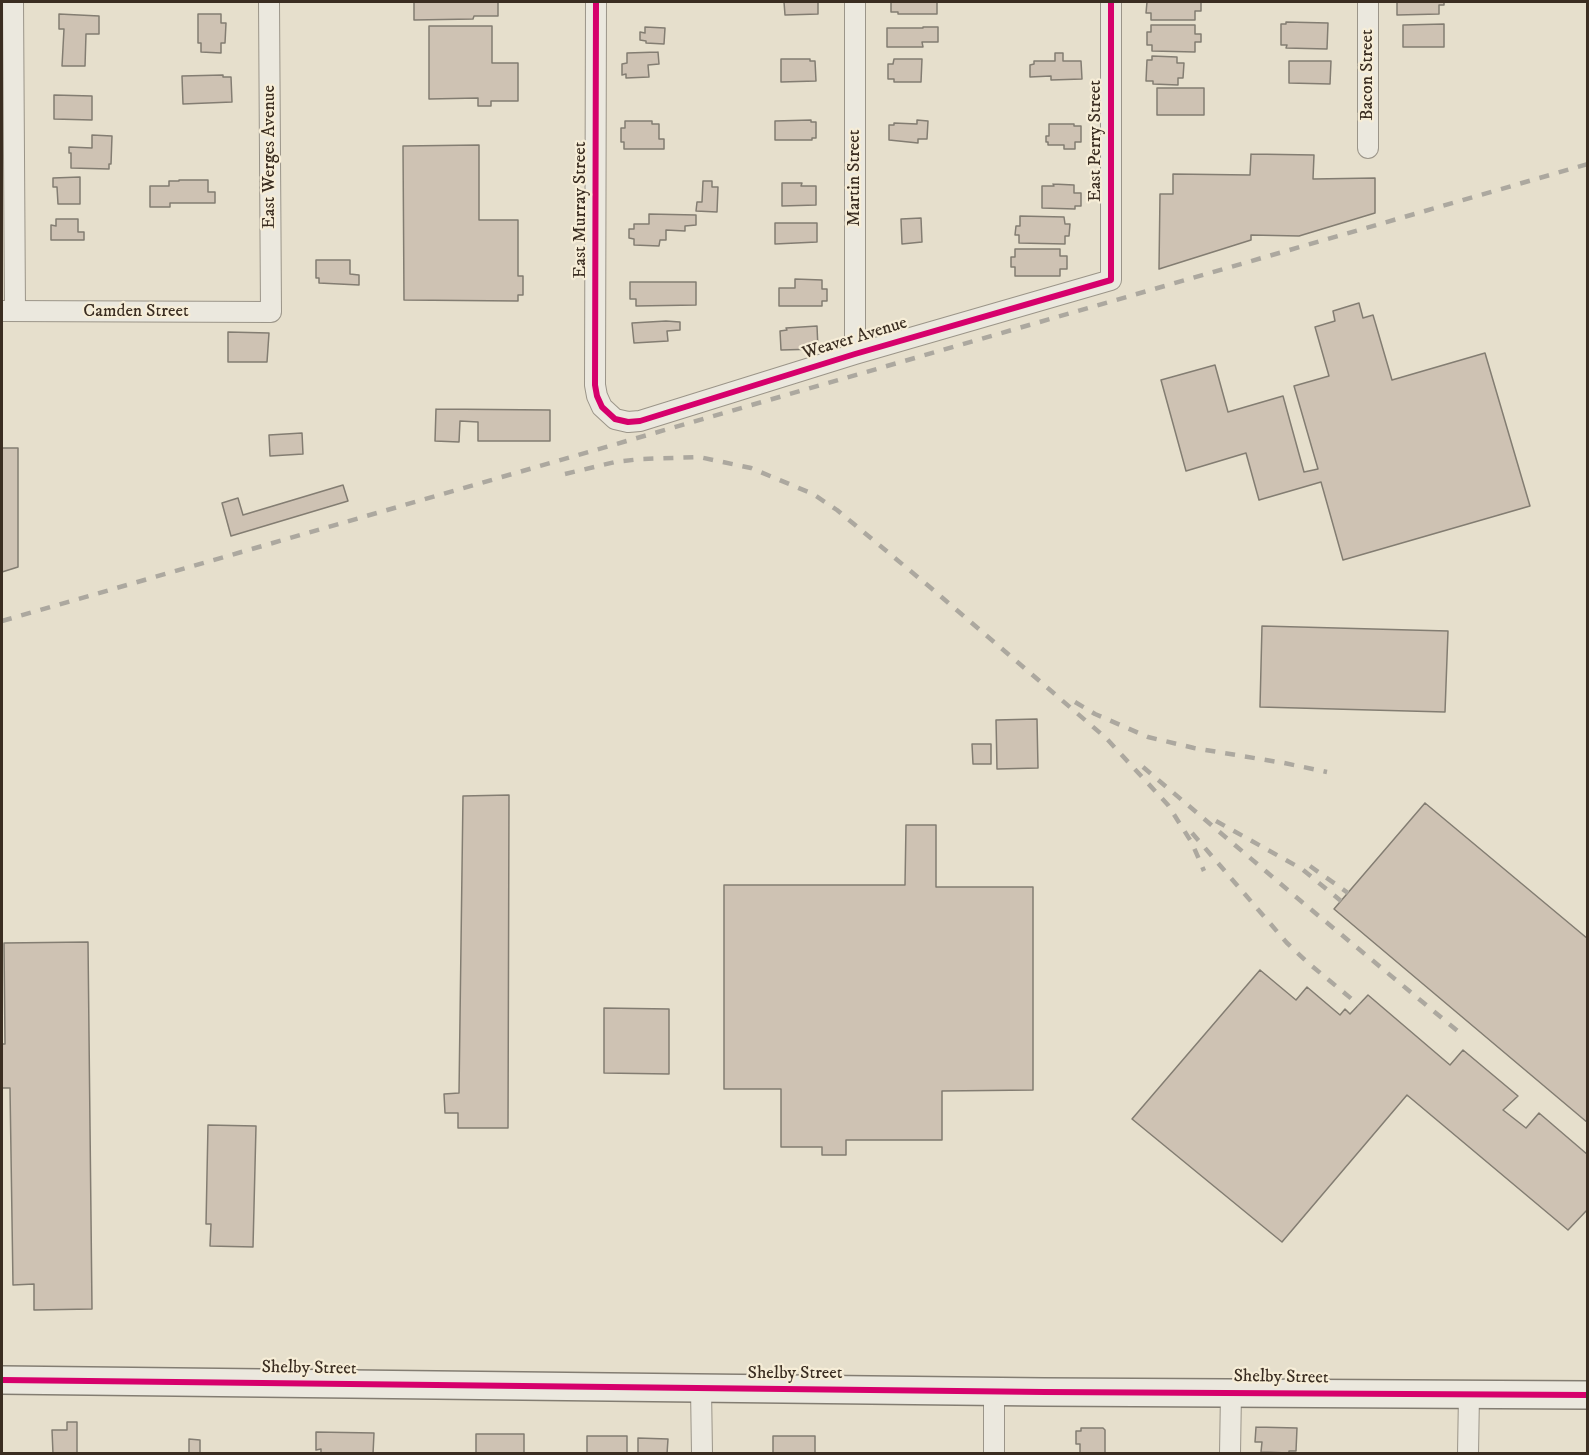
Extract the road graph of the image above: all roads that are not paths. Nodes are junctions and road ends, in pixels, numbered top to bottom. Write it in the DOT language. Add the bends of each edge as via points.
graph roads {
  1 [pos="13,2"];
  2 [pos="269,2"];
  3 [pos="596,2"];
  4 [pos="855,2"];
  5 [pos="1111,2"];
  6 [pos="1368,2"];
  7 [pos="1368,148"];
  8 [pos="1111,280"];
  9 [pos="8,311"];
  10 [pos="271,312"];
  11 [pos="855,354"];
  12 [pos="608,415"];
  13 [pos="2,1380"];
  14 [pos="701,1388"];
  15 [pos="994,1390"];
  16 [pos="1231,1392"];
  17 [pos="1469,1394"];
  18 [pos="1587,1395"];
  19 [pos="702,1454"];
  20 [pos="994,1454"];
  21 [pos="1230,1454"];
  22 [pos="1468,1454"];
  1 -- 9 [label="street"];
  2 -- 10 [label="street, East Werges Avenue"];
  3 -- 12 [label="street, East Murray Street" via="596,386"];
  4 -- 11 [label="street, Martin Street"];
  5 -- 8 [label="street, East Perry Street"];
  6 -- 7 [label="street, Bacon Street"];
  8 -- 11 [label="street, Weaver Avenue"];
  9 -- 10 [label="street, Camden Street"];
  11 -- 12 [label="street, Weaver Avenue" via="640,421 627,422"];
  13 -- 14 [label="main road, Shelby Street"];
  14 -- 15 [label="main road, Shelby Street"];
  14 -- 19 [label="street"];
  15 -- 16 [label="main road, Shelby Street"];
  15 -- 20 [label="street"];
  16 -- 17 [label="main road, Shelby Street"];
  16 -- 21 [label="street"];
  17 -- 18 [label="main road, Shelby Street"];
  17 -- 22 [label="street"];
}
